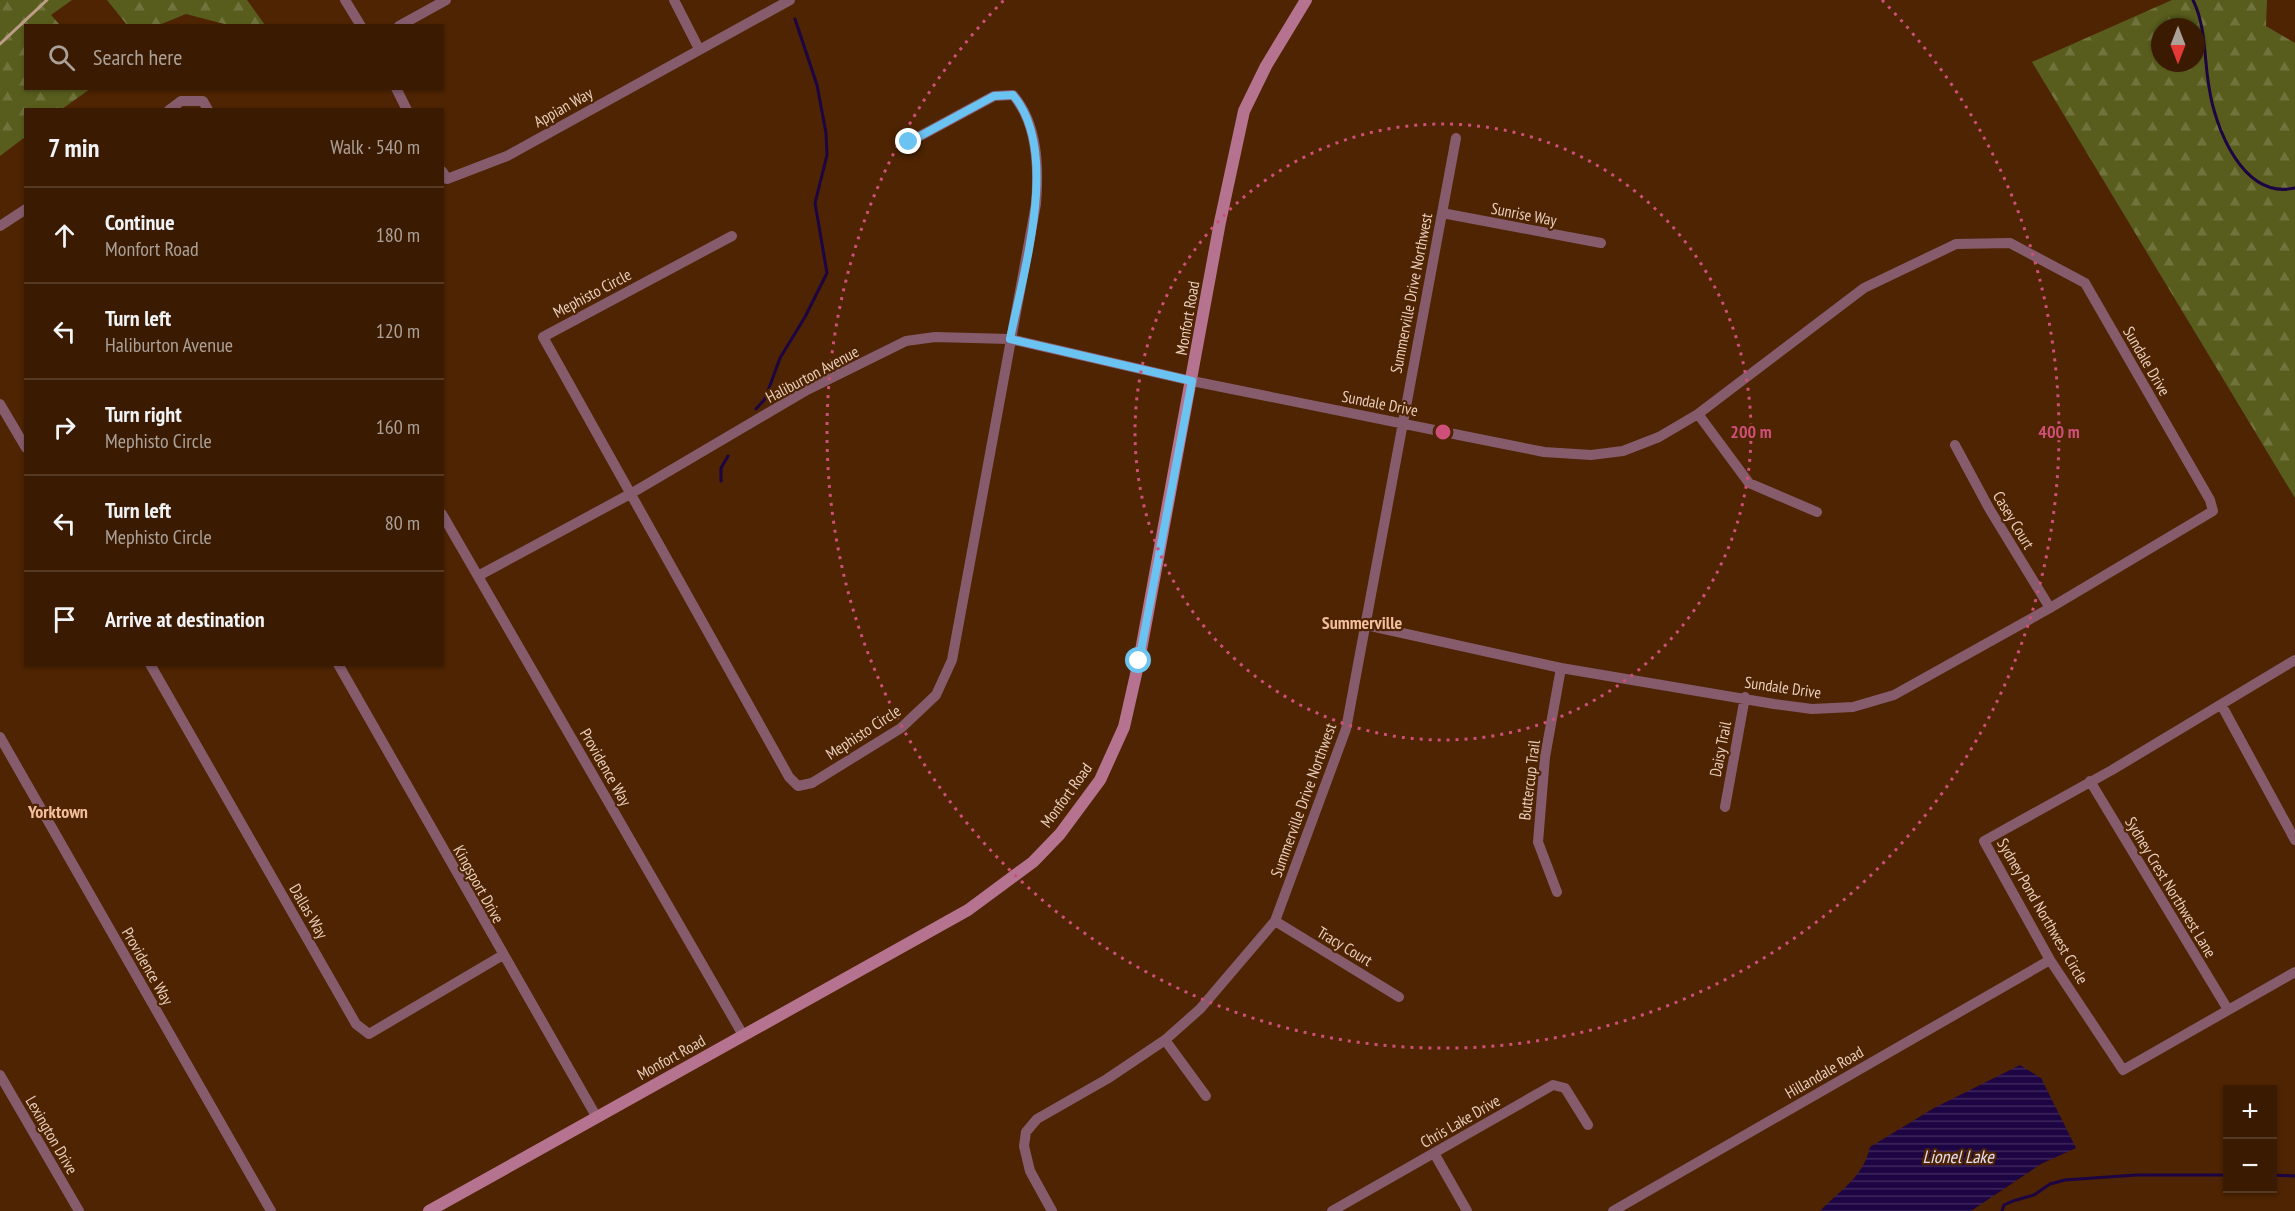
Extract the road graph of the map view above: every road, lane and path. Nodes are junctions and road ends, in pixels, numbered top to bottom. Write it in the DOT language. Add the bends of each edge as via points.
graph roads {
  1 [pos="345,0"];
  2 [pos="446,0"];
  3 [pos="674,0"];
  4 [pos="790,0"];
  5 [pos="1306,0"];
  6 [pos="360,24"];
  7 [pos="403,24"];
  8 [pos="699,49"];
  9 [pos="397,90"];
  10 [pos="172,108"];
  11 [pos="207,108"];
  12 [pos="406,108"];
  13 [pos="1456,138"];
  14 [pos="909,142"];
  15 [pos="444,174"];
  16 [pos="24,210"];
  17 [pos="1442,213"];
  18 [pos="0,226"];
  19 [pos="732,236"];
  20 [pos="1601,243"];
  21 [pos="1010,339"];
  22 [pos="1192,381"];
  23 [pos="0,404"];
  24 [pos="1698,414"];
  25 [pos="1402,423"];
  26 [pos="24,445"];
  27 [pos="1955,446"];
  28 [pos="632,493"];
  29 [pos="1817,512"];
  30 [pos="444,517"];
  31 [pos="478,576"];
  32 [pos="2050,608"];
  33 [pos="1366,625"];
  34 [pos="2295,660"];
  35 [pos="151,666"];
  36 [pos="339,666"];
  37 [pos="1561,668"];
  38 [pos="1745,697"];
  39 [pos="2222,706"];
  40 [pos="0,737"];
  41 [pos="2090,782"];
  42 [pos="1725,807"];
  43 [pos="2295,840"];
  44 [pos="1557,892"];
  45 [pos="1275,921"];
  46 [pos="503,956"];
  47 [pos="2050,960"];
  48 [pos="2295,972"];
  49 [pos="1399,997"];
  50 [pos="2227,1008"];
  51 [pos="743,1035"];
  52 [pos="1165,1040"];
  53 [pos="0,1075"];
  54 [pos="1206,1096"];
  55 [pos="596,1116"];
  56 [pos="1588,1125"];
  57 [pos="1434,1153"];
  58 [pos="79,1211"];
  59 [pos="271,1211"];
  60 [pos="429,1211"];
  61 [pos="1052,1211"];
  62 [pos="1332,1211"];
  63 [pos="1467,1211"];
  64 [pos="1613,1211"];
  1 -- 6 [label="street"];
  2 -- 7 [label="street"];
  3 -- 8 [label="street"];
  4 -- 8 [label="street, Appian Way"];
  5 -- 22 [label="street, Monfort Road" via="1244,111"];
  8 -- 15 [label="street, Appian Way" via="507,156 447,179"];
  9 -- 12 [label="street"];
  10 -- 11 [label="street" via="181,101 203,101"];
  13 -- 17 [label="street, Summerville Drive Northwest"];
  14 -- 21 [label="street, Mephisto Circle" via="994,96 1013,95 1019,102 1032,131 1038,176"];
  16 -- 18 [label="street"];
  17 -- 20 [label="street, Sunrise Way"];
  17 -- 25 [label="street, Summerville Drive Northwest"];
  19 -- 28 [label="street, Mephisto Circle" via="543,337"];
  21 -- 22 [label="street, Haliburton Avenue"];
  21 -- 28 [label="street, Haliburton Avenue" via="935,337 906,341 807,390"];
  21 -- 28 [label="street, Mephisto Circle" via="952,660 936,695 902,728 812,783 798,786 789,777"];
  22 -- 25 [label="street, Sundale Drive"];
  22 -- 51 [label="street, Monfort Road" via="1124,727 1100,780 1060,834 1007,882 951,919"];
  23 -- 26 [label="street"];
  24 -- 25 [label="street, Sundale Drive" via="1659,437 1623,451 1591,455 1544,452"];
  24 -- 29 [label="street" via="1749,483"];
  24 -- 32 [label="street, Sundale Drive" via="1864,288 1956,243 2010,243 2085,284 2213,511"];
  25 -- 33 [label="street, Summerville Drive Northwest"];
  27 -- 32 [label="street, Casey Court"];
  28 -- 31 [label="street, Haliburton Avenue"];
  30 -- 31 [label="street, Providence Way"];
  31 -- 51 [label="street, Providence Way"];
  32 -- 38 [label="street, Sundale Drive" via="1894,695 1868,704 1812,709"];
  33 -- 37 [label="street, Sundale Drive"];
  33 -- 45 [label="street, Summerville Drive Northwest" via="1346,729"];
  34 -- 39 [label="street, Sydney Pond Northwest Circle"];
  35 -- 46 [label="street, Dallas Way" via="356,1024 369,1034"];
  36 -- 46 [label="street, Kingsport Drive"];
  37 -- 38 [label="street, Sundale Drive"];
  37 -- 44 [label="street, Buttercup Trail" via="1545,757 1538,842"];
  38 -- 42 [label="street, Daisy Trail"];
  39 -- 41 [label="street, Sydney Pond Northwest Circle"];
  39 -- 43 [label="street"];
  40 -- 59 [label="street, Providence Way"];
  41 -- 47 [label="street, Sydney Pond Northwest Circle" via="1984,841"];
  41 -- 50 [label="street, Sydney Crest Northwest Lane"];
  45 -- 49 [label="street, Tracy Court"];
  45 -- 52 [label="street, Summerville Drive Northwest" via="1220,988"];
  46 -- 55 [label="street, Kingsport Drive"];
  47 -- 50 [label="street, Sydney Pond Northwest Circle" via="2123,1070"];
  47 -- 64 [label="street, Hillandale Road"];
  48 -- 50 [label="street, Sydney Pond Northwest Circle"];
  51 -- 55 [label="street, Monfort Road"];
  52 -- 54 [label="street"];
  52 -- 61 [label="street, Summerville Drive Northwest" via="1037,1119 1026,1132 1024,1146 1030,1171"];
  53 -- 58 [label="street, Lexington Drive"];
  55 -- 60 [label="street, Monfort Road"];
  56 -- 57 [label="street, Chris Lake Drive" via="1565,1088 1553,1085"];
  57 -- 62 [label="street, Chris Lake Drive"];
  57 -- 63 [label="street"];
}
